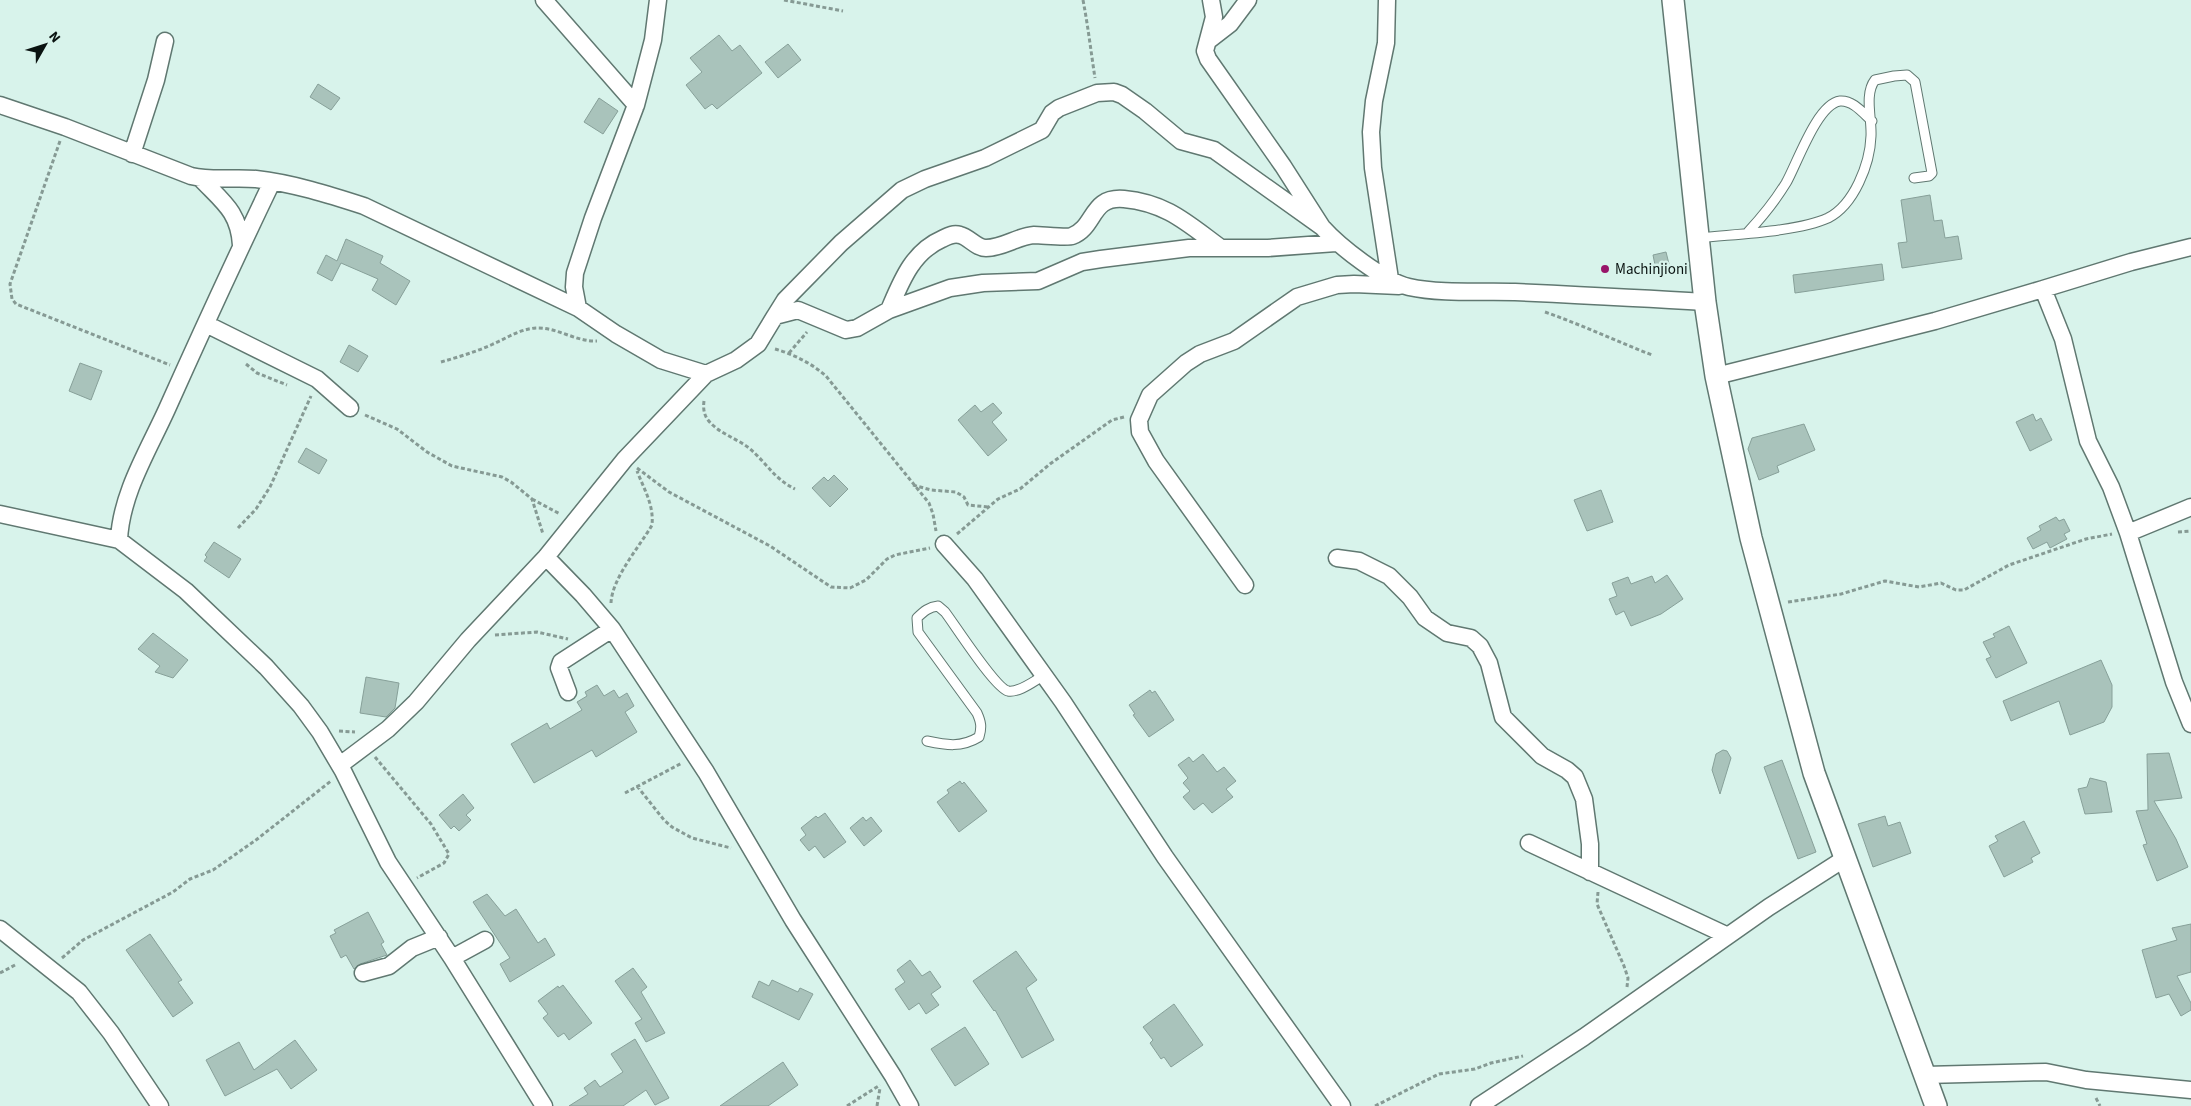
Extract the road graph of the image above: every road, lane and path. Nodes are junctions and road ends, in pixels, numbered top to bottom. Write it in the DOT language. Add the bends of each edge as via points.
graph roads {
  1 [pos="544,0"];
  2 [pos="658,0"];
  3 [pos="784,0"];
  4 [pos="1083,0"];
  5 [pos="1211,0"];
  6 [pos="1248,0"];
  7 [pos="1387,0"];
  8 [pos="1673,0"];
  9 [pos="843,11"];
  10 [pos="165,41"];
  11 [pos="1208,41"];
  12 [pos="1097,93"];
  13 [pos="0,105"];
  14 [pos="636,105"];
  15 [pos="1872,121"];
  16 [pos="65,127"];
  17 [pos="132,154"];
  18 [pos="1914,178"];
  19 [pos="202,179"];
  20 [pos="272,182"];
  21 [pos="1322,227"];
  22 [pos="1748,232"];
  23 [pos="1699,238"];
  24 [pos="1336,243"];
  25 [pos="241,245"];
  26 [pos="2191,247"];
  27 [pos="1221,248"];
  28 [pos="1390,279"];
  29 [pos="1408,286"];
  30 [pos="2043,289"];
  31 [pos="1705,302"];
  32 [pos="578,308"];
  33 [pos="1537,309"];
  34 [pos="889,310"];
  35 [pos="775,316"];
  36 [pos="206,324"];
  37 [pos="616,334"];
  38 [pos="758,344"];
  39 [pos="1652,355"];
  40 [pos="243,362"];
  41 [pos="441,362"];
  42 [pos="184,370"];
  43 [pos="710,373"];
  44 [pos="1716,376"];
  45 [pos="295,387"];
  46 [pos="318,395"];
  47 [pos="350,408"];
  48 [pos="1140,419"];
  49 [pos="913,484"];
  50 [pos="794,489"];
  51 [pos="532,499"];
  52 [pos="988,507"];
  53 [pos="2191,507"];
  54 [pos="0,514"];
  55 [pos="573,522"];
  56 [pos="238,528"];
  57 [pos="2128,532"];
  58 [pos="118,540"];
  59 [pos="944,544"];
  60 [pos="547,555"];
  61 [pos="1337,558"];
  62 [pos="1245,585"];
  63 [pos="1767,602"];
  64 [pos="612,629"];
  65 [pos="468,640"];
  66 [pos="591,642"];
  67 [pos="1043,676"];
  68 [pos="568,692"];
  69 [pos="2191,724"];
  70 [pos="320,732"];
  71 [pos="381,735"];
  72 [pos="928,741"];
  73 [pos="366,746"];
  74 [pos="694,756"];
  75 [pos="342,768"];
  76 [pos="638,786"];
  77 [pos="624,792"];
  78 [pos="1529,843"];
  79 [pos="755,856"];
  80 [pos="1844,859"];
  81 [pos="1594,874"];
  82 [pos="403,885"];
  83 [pos="0,930"];
  84 [pos="1726,935"];
  85 [pos="439,937"];
  86 [pos="485,940"];
  87 [pos="452,958"];
  88 [pos="38,960"];
  89 [pos="363,973"];
  90 [pos="1625,1008"];
  91 [pos="1551,1058"];
  92 [pos="1925,1075"];
  93 [pos="881,1084"];
  94 [pos="2191,1090"];
  95 [pos="160,1106"];
  96 [pos="544,1106"];
  97 [pos="847,1106"];
  98 [pos="910,1106"];
  99 [pos="1342,1106"];
  100 [pos="1374,1106"];
  101 [pos="1479,1106"];
  102 [pos="1936,1106"];
  1 -- 14 [label="street"];
  2 -- 14 [label="street" via="653,40"];
  3 -- 9 [label="path"];
  4 -- 12 [label="path"];
  5 -- 11 [label="street" via="1214,17"];
  6 -- 11 [label="street" via="1230,24"];
  7 -- 28 [label="street" via="1386,43 1371,132 1373,168"];
  8 -- 23 [label="street"];
  10 -- 17 [label="street"];
  11 -- 21 [label="street" via="1205,51 1212,68 1243,108"];
  12 -- 21 [label="street" via="1122,95 1181,141 1214,150"];
  12 -- 35 [label="street" via="1052,113 1042,130 985,158 902,190 827,257 785,300"];
  13 -- 16 [label="street"];
  14 -- 32 [label="street" via="575,273"];
  15 -- 18 [label="lane" via="1869,91 1875,80 1894,76 1912,78 1917,88 1932,173"];
  15 -- 22 [label="lane" via="1869,155 1853,193 1840,209 1828,218 1792,227"];
  15 -- 22 [label="lane" via="1848,102 1828,107 1812,129 1786,184"];
  16 -- 17 [label="street"];
  16 -- 42 [label="path" via="10,284 12,298 16,304"];
  17 -- 19 [label="street"];
  19 -- 20 [label="street"];
  19 -- 25 [label="street" via="237,221"];
  20 -- 25 [label="street"];
  20 -- 32 [label="street" via="364,206"];
  21 -- 24 [label="street"];
  22 -- 23 [label="lane"];
  23 -- 31 [label="street"];
  24 -- 27 [label="street"];
  24 -- 28 [label="street"];
  25 -- 36 [label="street"];
  26 -- 30 [label="street"];
  27 -- 34 [label="street" via="1189,248 1082,262 1038,281 950,288"];
  27 -- 34 [label="street" via="1162,207 1122,199 1107,200 1098,206 1083,227 1066,237 1031,235 986,248 962,235 952,234 938,240 911,263"];
  28 -- 29 [label="street"];
  29 -- 31 [label="street"];
  29 -- 48 [label="street" via="1337,285 1297,297 1234,341 1186,363 1150,395"];
  30 -- 44 [label="street" via="1935,321"];
  30 -- 57 [label="street" via="2063,339 2088,441 2111,487"];
  31 -- 44 [label="street"];
  32 -- 37 [label="street"];
  33 -- 39 [label="path" via="1589,327 1603,336"];
  34 -- 35 [label="street" via="857,328 846,330 798,310"];
  35 -- 38 [label="street"];
  36 -- 42 [label="street"];
  36 -- 47 [label="street" via="317,378"];
  37 -- 41 [label="path" via="596,342 537,328"];
  37 -- 43 [label="street" via="661,360"];
  38 -- 43 [label="street"];
  38 -- 49 [label="path" via="789,353 826,376"];
  40 -- 45 [label="path" via="257,373"];
  42 -- 58 [label="street" via="126,501"];
  43 -- 50 [label="path" via="704,406 707,419 749,448 780,482"];
  43 -- 55 [label="street" via="625,459"];
  44 -- 63 [label="street"];
  46 -- 56 [label="path" via="312,393 265,496"];
  47 -- 51 [label="path" via="397,429 452,466 502,477"];
  48 -- 52 [label="path" via="1120,417 1112,420 1020,488"];
  48 -- 62 [label="street" via="1140,432 1156,461"];
  49 -- 52 [label="path" via="931,490 950,490 961,494 968,506"];
  49 -- 59 [label="path" via="931,508 936,532"];
  51 -- 55 [label="path"];
  51 -- 60 [label="path"];
  52 -- 59 [label="path"];
  53 -- 57 [label="street"];
  54 -- 58 [label="street"];
  55 -- 60 [label="street"];
  57 -- 63 [label="path" via="2086,539 2009,565 1964,590 1942,583 1919,587 1885,581 1816,599"];
  57 -- 69 [label="street" via="2174,682"];
  58 -- 70 [label="street" via="186,591 228,629 301,706"];
  59 -- 64 [label="path" via="894,555 866,580 850,588 831,587 770,546 669,492 635,466 650,503 652,525 614,589"];
  59 -- 67 [label="street" via="975,579"];
  60 -- 64 [label="street"];
  60 -- 65 [label="street"];
  61 -- 81 [label="street" via="1359,561 1389,576 1425,618 1447,633 1471,638 1480,646 1489,663 1503,717 1542,756 1575,777 1584,800"];
  63 -- 80 [label="street" via="1814,773"];
  64 -- 66 [label="street"];
  64 -- 74 [label="street"];
  65 -- 66 [label="path" via="505,633 537,632"];
  65 -- 71 [label="street" via="416,702"];
  66 -- 68 [label="street" via="561,662 559,668"];
  67 -- 72 [label="lane" via="1019,689 1009,691 1002,688 945,612 938,606 924,611 917,618 918,632 977,712 982,729 978,737 961,745 948,746"];
  67 -- 99 [label="street" via="1165,857"];
  70 -- 71 [label="path"];
  70 -- 75 [label="street"];
  71 -- 73 [label="street"];
  73 -- 75 [label="street"];
  73 -- 82 [label="path" via="432,824 449,854 444,863"];
  74 -- 76 [label="path"];
  74 -- 79 [label="street"];
  75 -- 82 [label="street" via="376,840"];
  75 -- 88 [label="path" via="256,840 213,870 190,879 173,892 83,940 65,957"];
  76 -- 77 [label="path"];
  76 -- 79 [label="path" via="664,820 684,835"];
  78 -- 81 [label="street"];
  79 -- 98 [label="street"];
  80 -- 84 [label="street"];
  80 -- 92 [label="street"];
  81 -- 84 [label="street"];
  81 -- 90 [label="path" via="1597,904 1628,978"];
  82 -- 85 [label="street"];
  83 -- 88 [label="street"];
  84 -- 90 [label="street"];
  85 -- 87 [label="street"];
  85 -- 89 [label="street" via="412,948 389,966"];
  86 -- 87 [label="street"];
  87 -- 96 [label="street"];
  88 -- 95 [label="street" via="79,992 92,1007"];
  90 -- 91 [label="street"];
  91 -- 100 [label="path" via="1521,1056 1475,1069 1438,1074"];
  91 -- 101 [label="street"];
  92 -- 94 [label="street" via="2046,1072 2086,1080"];
  92 -- 102 [label="street"];
  93 -- 97 [label="path"];
}
